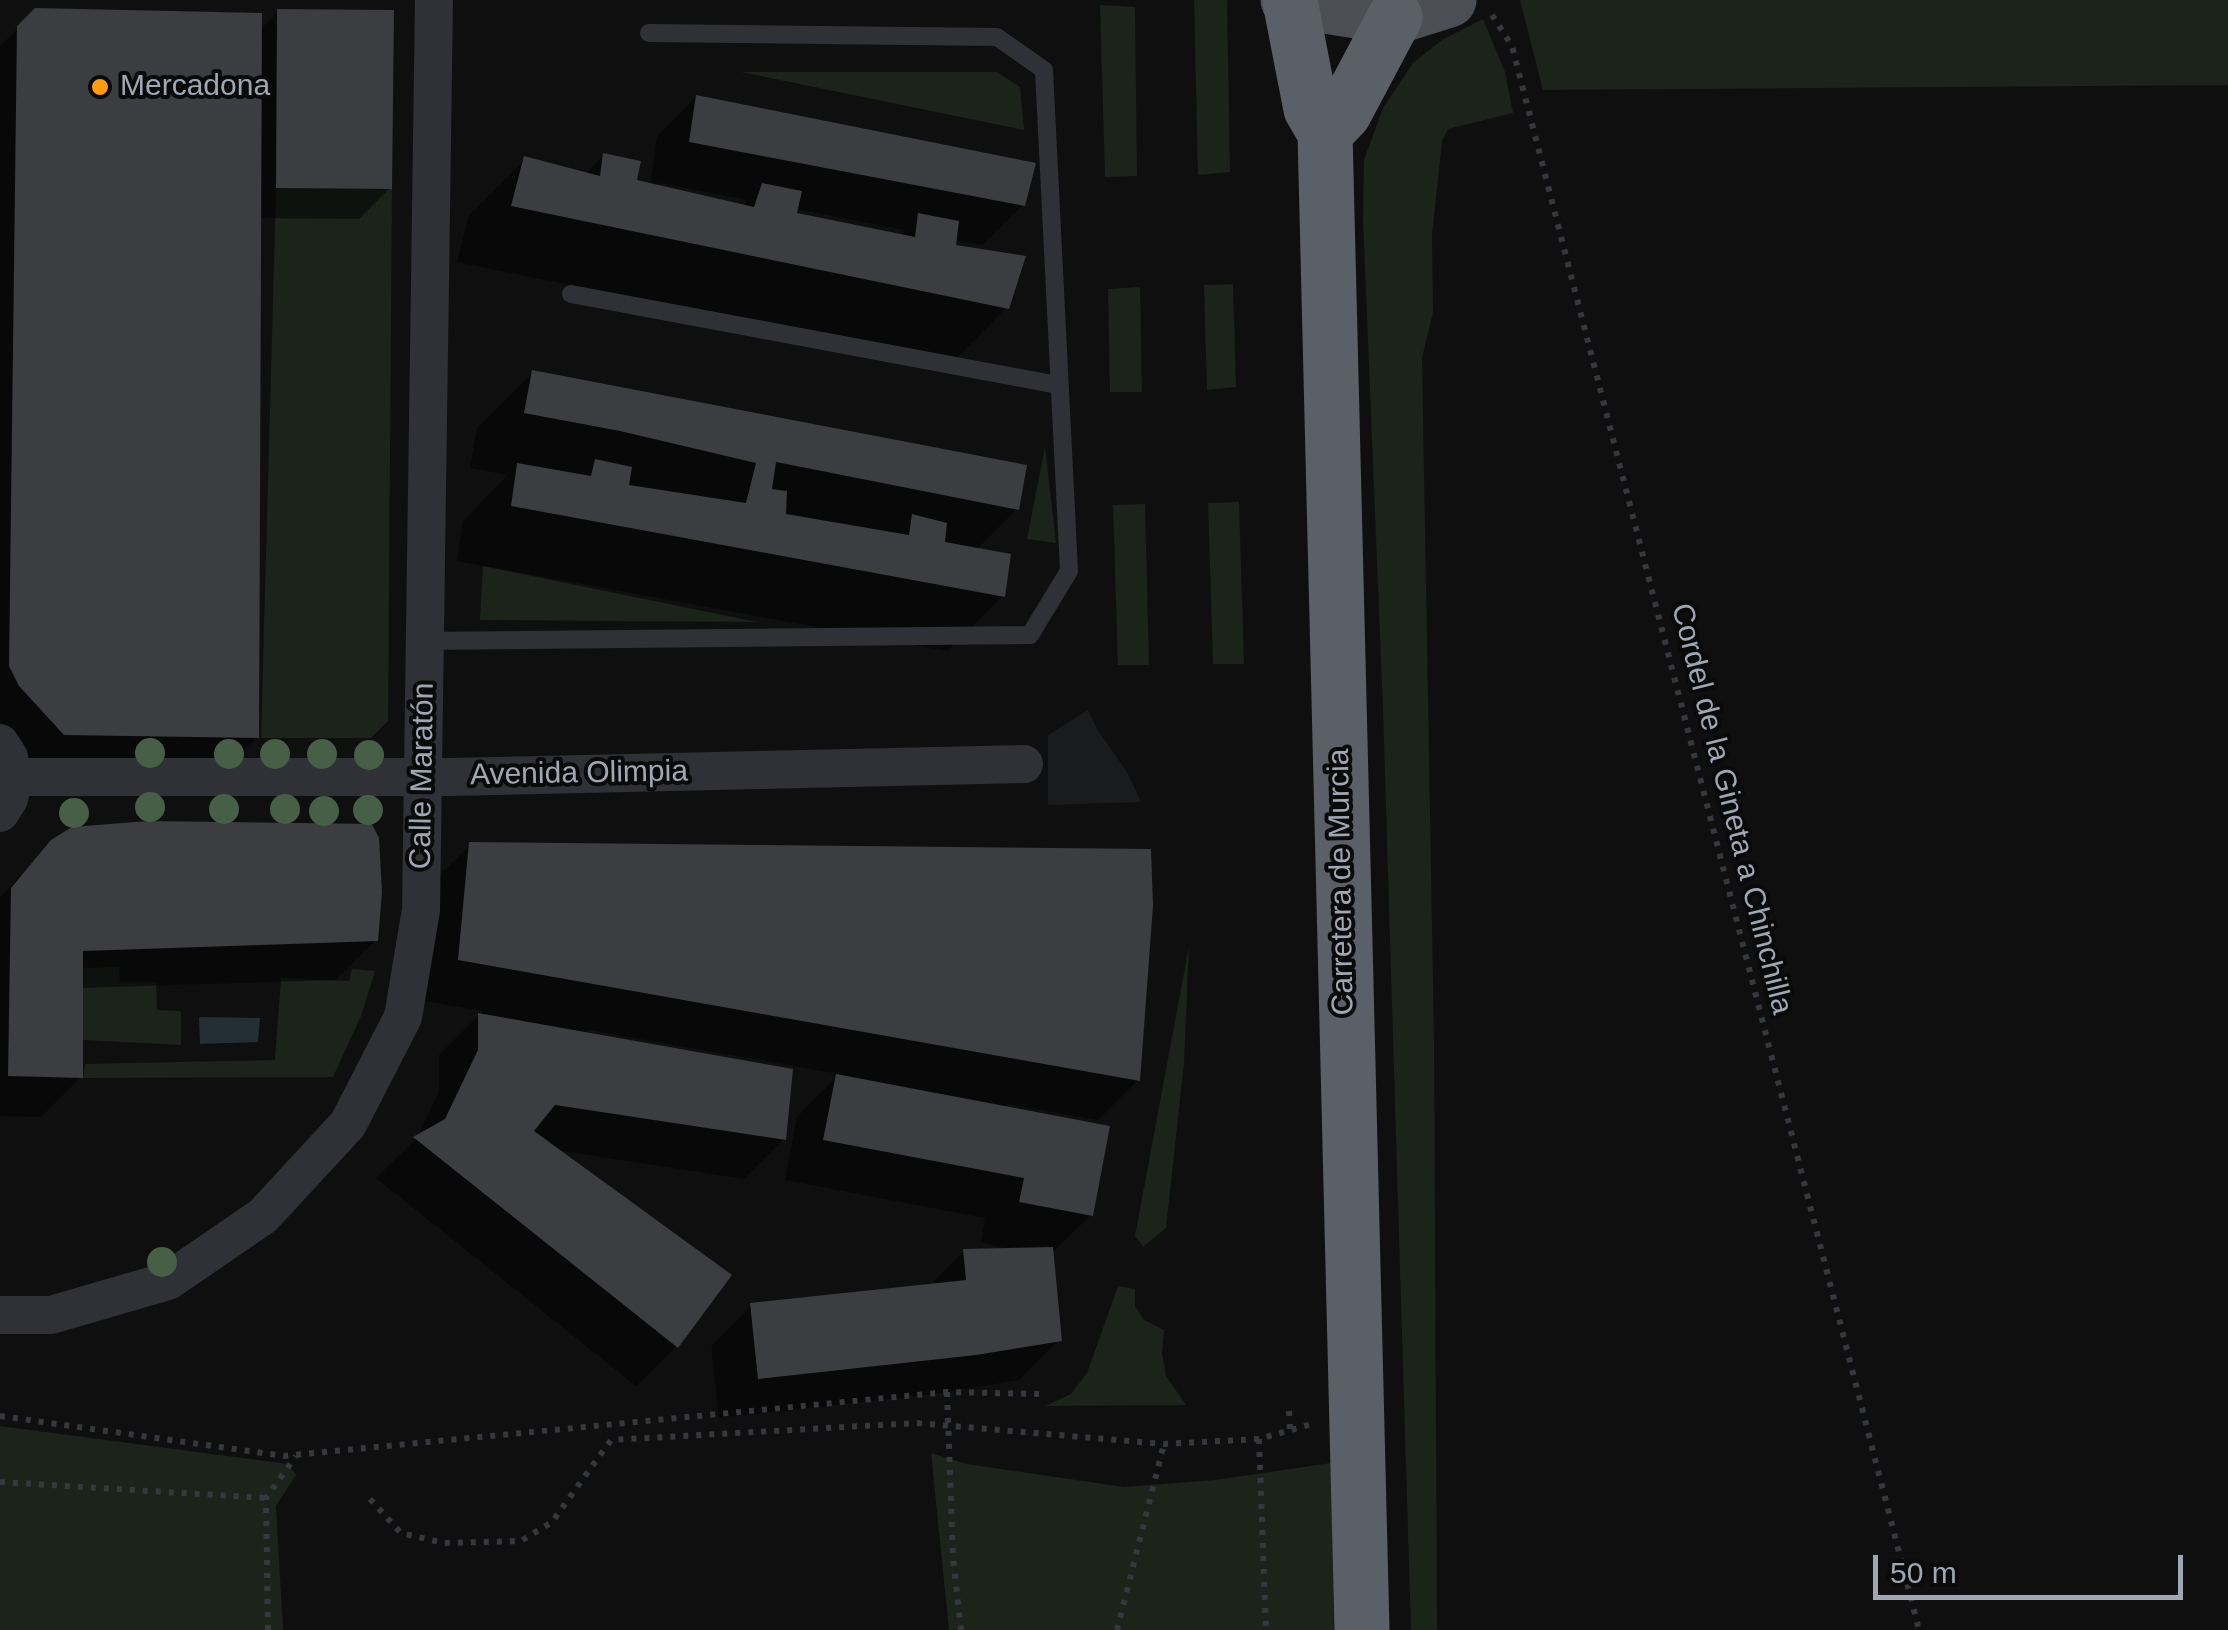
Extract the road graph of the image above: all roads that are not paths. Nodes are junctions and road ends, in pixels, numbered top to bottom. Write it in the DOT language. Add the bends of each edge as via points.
graph roads {
  1 [pos="434,0"];
  2 [pos="1289,1"];
  3 [pos="1468,3"];
  4 [pos="1396,17"];
  5 [pos="650,33"];
  6 [pos="1325,133"];
  7 [pos="571,294"];
  8 [pos="1058,385"];
  9 [pos="423,641"];
  10 [pos="6,760"];
  11 [pos="1024,764"];
  12 [pos="424,776"];
  13 [pos="0,814"];
  14 [pos="0,1315"];
  15 [pos="1362,1630"];
  1 -- 9 [label="street, Calle Maratón"];
  2 -- 4 [label="main road"];
  2 -- 6 [label="highway" via="1311,110"];
  3 -- 4 [label="main road"];
  4 -- 6 [label="highway" via="1344,114"];
  5 -- 8 [label="lane" via="997,37 1044,70"];
  6 -- 15 [label="highway, Carretera de Murcia"];
  7 -- 8 [label="lane"];
  8 -- 9 [label="lane" via="1069,571 1030,635"];
  9 -- 12 [label="street, Calle Maratón"];
  10 -- 12 [label="street, Avenida Olimpia"];
  10 -- 13 [label="street" via="10,798"];
  11 -- 12 [label="street, Avenida Olimpia"];
  12 -- 14 [label="street, Calle Maratón" via="421,910 402,1017 348,1124 263,1216 168,1281 52,1315"];
}
